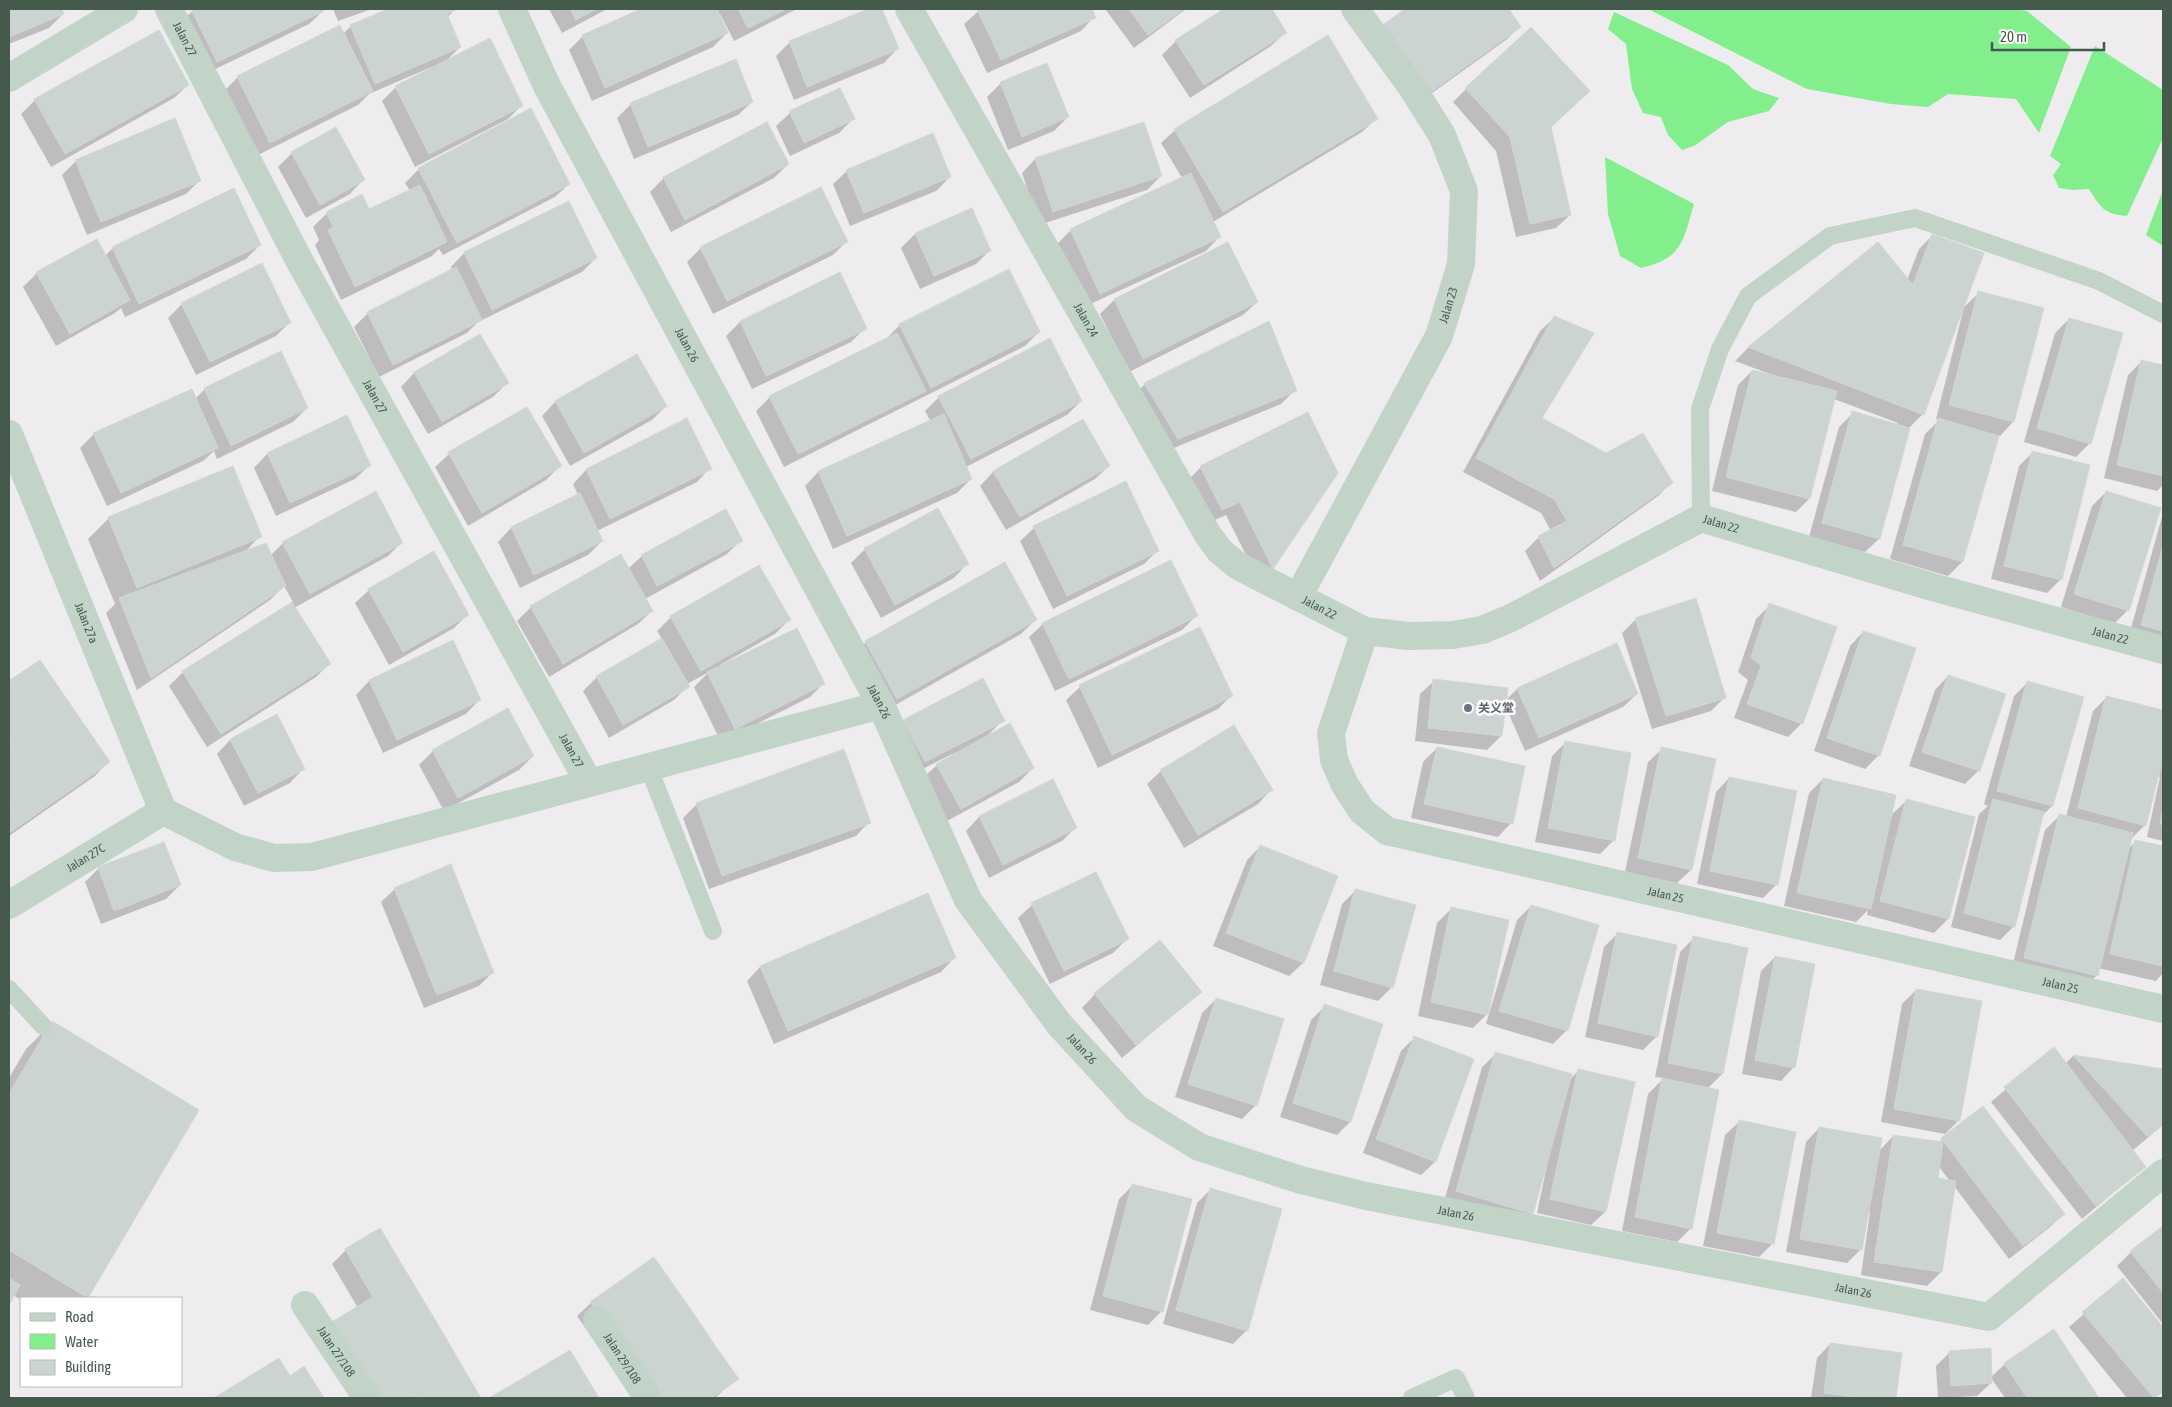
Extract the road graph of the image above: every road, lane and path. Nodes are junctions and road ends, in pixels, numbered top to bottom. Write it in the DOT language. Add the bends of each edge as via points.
graph roads {
  1 [pos="124,9"];
  2 [pos="169,9"];
  3 [pos="512,9"];
  4 [pos="910,9"];
  5 [pos="1355,9"];
  6 [pos="9,78"];
  7 [pos="2163,314"];
  8 [pos="9,434"];
  9 [pos="1701,518"];
  10 [pos="1298,598"];
  11 [pos="1365,631"];
  12 [pos="2163,650"];
  13 [pos="881,705"];
  14 [pos="648,766"];
  15 [pos="588,781"];
  16 [pos="163,811"];
  17 [pos="9,905"];
  18 [pos="713,931"];
  19 [pos="9,989"];
  20 [pos="2163,1009"];
  21 [pos="43,1026"];
  22 [pos="2163,1173"];
  23 [pos="305,1305"];
  24 [pos="597,1320"];
  25 [pos="367,1398"];
  26 [pos="648,1398"];
  27 [pos="1412,1398"];
  28 [pos="1466,1398"];
  1 -- 6 [label="street"];
  2 -- 15 [label="street, Jalan 27" via="300,260"];
  3 -- 13 [label="street, Jalan 26" via="552,95"];
  4 -- 10 [label="street, Jalan 24" via="1208,535 1220,552 1238,566"];
  5 -- 10 [label="street, Jalan 23" via="1442,135 1464,192 1461,264 1440,336"];
  7 -- 9 [label="lane" via="2099,281 1915,218 1830,236 1748,296 1720,349 1700,409"];
  8 -- 16 [label="street, Jalan 27a"];
  9 -- 11 [label="street, Jalan 22" via="1511,618 1482,630 1453,635 1409,636"];
  9 -- 12 [label="street, Jalan 22" via="1929,586"];
  10 -- 11 [label="street, Jalan 22"];
  11 -- 20 [label="street, Jalan 25" via="1331,733 1334,760 1345,786 1362,811 1387,831"];
  13 -- 14 [label="street, Jalan 27"];
  13 -- 22 [label="street, Jalan 26" via="968,900 1059,1024 1136,1108 1199,1147 1301,1180 1366,1196 1989,1317"];
  14 -- 15 [label="street, Jalan 27"];
  14 -- 18 [label="lane"];
  15 -- 16 [label="street, Jalan 27" via="312,857 274,858 235,847"];
  16 -- 17 [label="street, Jalan 27C"];
  19 -- 21 [label="lane"];
  23 -- 25 [label="street, Jalan 27/108"];
  24 -- 26 [label="street, Jalan 29/108"];
  27 -- 28 [label="lane" via="1456,1378"];
}
